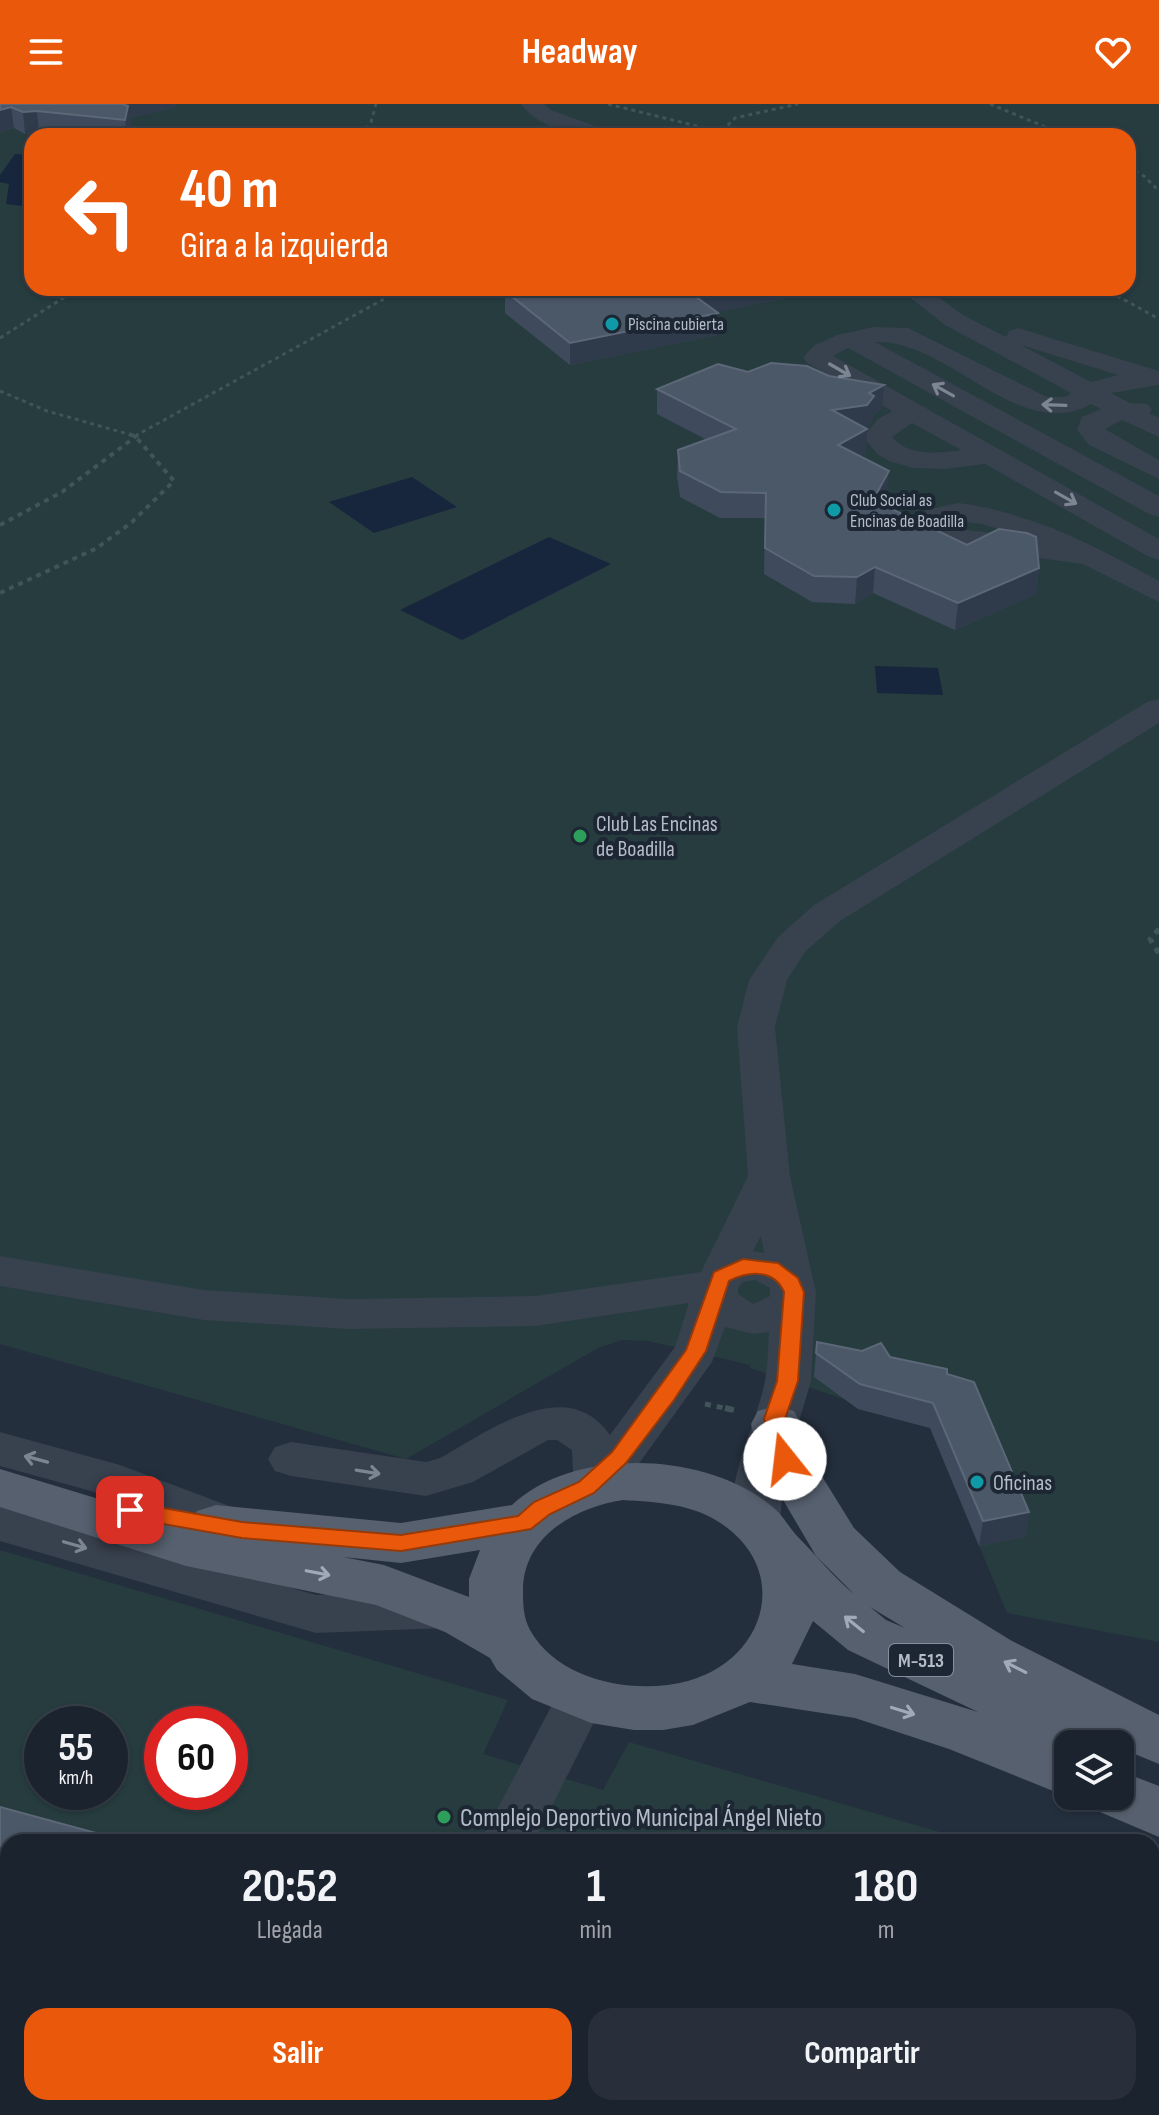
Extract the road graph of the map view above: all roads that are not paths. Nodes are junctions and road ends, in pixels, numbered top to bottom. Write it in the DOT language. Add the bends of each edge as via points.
graph roads {
  1 [pos="532,104"];
  2 [pos="579,128"];
  3 [pos="921,296"];
  4 [pos="927,296"];
  5 [pos="852,340"];
  6 [pos="1156,380"];
  7 [pos="1091,394"];
  8 [pos="1159,407"];
  9 [pos="913,411"];
  10 [pos="1125,411"];
  11 [pos="1159,429"];
  12 [pos="990,455"];
  13 [pos="1159,471"];
  14 [pos="1159,508"];
  15 [pos="1159,551"];
  16 [pos="1097,558"];
  17 [pos="1159,593"];
  18 [pos="1159,709"];
  19 [pos="769,1176"];
  20 [pos="0,1271"];
  21 [pos="716,1284"];
  22 [pos="794,1292"];
  23 [pos="776,1424"];
  24 [pos="0,1449"];
  25 [pos="291,1459"];
  26 [pos="592,1483"];
  27 [pos="0,1485"];
  28 [pos="0,1523"];
  29 [pos="524,1523"];
  30 [pos="242,1530"];
  31 [pos="763,1531"];
  32 [pos="444,1609"];
  33 [pos="508,1642"];
  34 [pos="745,1679"];
  35 [pos="581,1698"];
  36 [pos="1070,1730"];
  37 [pos="1159,1741"];
  38 [pos="1134,1760"];
  39 [pos="1054,1767"];
  40 [pos="1159,1772"];
  41 [pos="1134,1801"];
  42 [pos="1159,1813"];
  43 [pos="511,1834"];
  1 -- 2 [label="street" via="543,115"];
  3 -- 7 [label="street" via="954,320"];
  4 -- 6 [label="street" via="1002,331"];
  7 -- 5 [label="street, one-way" via="1070,405 1042,405 908,336 884,332"];
  5 -- 9 [label="street, one-way" via="823,349 816,357"];
  14 -- 5 [label="street, one-way"];
  6 -- 7 [label="street" via="1115,382"];
  7 -- 10 [label="street"];
  8 -- 10 [label="street"];
  9 -- 12 [label="street"];
  9 -- 12 [label="street" via="877,437 882,445 919,460"];
  10 -- 11 [label="street"];
  10 -- 13 [label="street" via="1101,417 1091,430"];
  12 -- 15 [label="street, one-way"];
  16 -- 17 [label="street"];
  18 -- 19 [label="street" via="827,913 791,945 768,980 756,1027"];
  19 -- 21 [label="street"];
  19 -- 22 [label="street"];
  20 -- 21 [label="street" via="204,1305 349,1314 535,1311"];
  21 -- 22 [label="street" via="723,1308 746,1318 774,1316 792,1302"];
  21 -- 26 [label="street" via="696,1351 619,1457"];
  22 -- 23 [label="street" via="788,1381"];
  23 -- 31 [label="street" via="761,1472"];
  37 -- 23 [label="main road, one-way" via="993,1656 881,1587 827,1530 785,1459"];
  30 -- 24 [label="street, one-way" via="103,1477"];
  25 -- 26 [label="street, one-way" via="426,1479 456,1470 541,1423 565,1424 586,1435 595,1448"];
  26 -- 29 [label="main road, M-513"];
  26 -- 31 [label="main road, M-513" via="660,1481 696,1489 729,1503"];
  27 -- 30 [label="main road, M-513"];
  27 -- 32 [label="main road, M-513, one-way" via="186,1546 384,1586"];
  28 -- 32 [label="street, one-way" via="316,1614"];
  29 -- 30 [label="main road, M-513" via="401,1543"];
  29 -- 33 [label="main road, M-513" via="504,1550 494,1580 495,1612"];
  31 -- 34 [label="main road, M-513" via="785,1566 790,1596 786,1626 770,1654"];
  36 -- 31 [label="main road, M-513, one-way" via="867,1635 816,1593"];
  32 -- 33 [label="main road, M-513"];
  33 -- 35 [label="main road, M-513" via="538,1675"];
  34 -- 35 [label="main road, M-513" via="709,1698 667,1708 624,1708"];
  34 -- 39 [label="main road, M-513, one-way" via="855,1696 966,1731"];
  35 -- 43 [label="street"];
  38 -- 40 [label="main road"];
  41 -- 42 [label="main road"];
}
